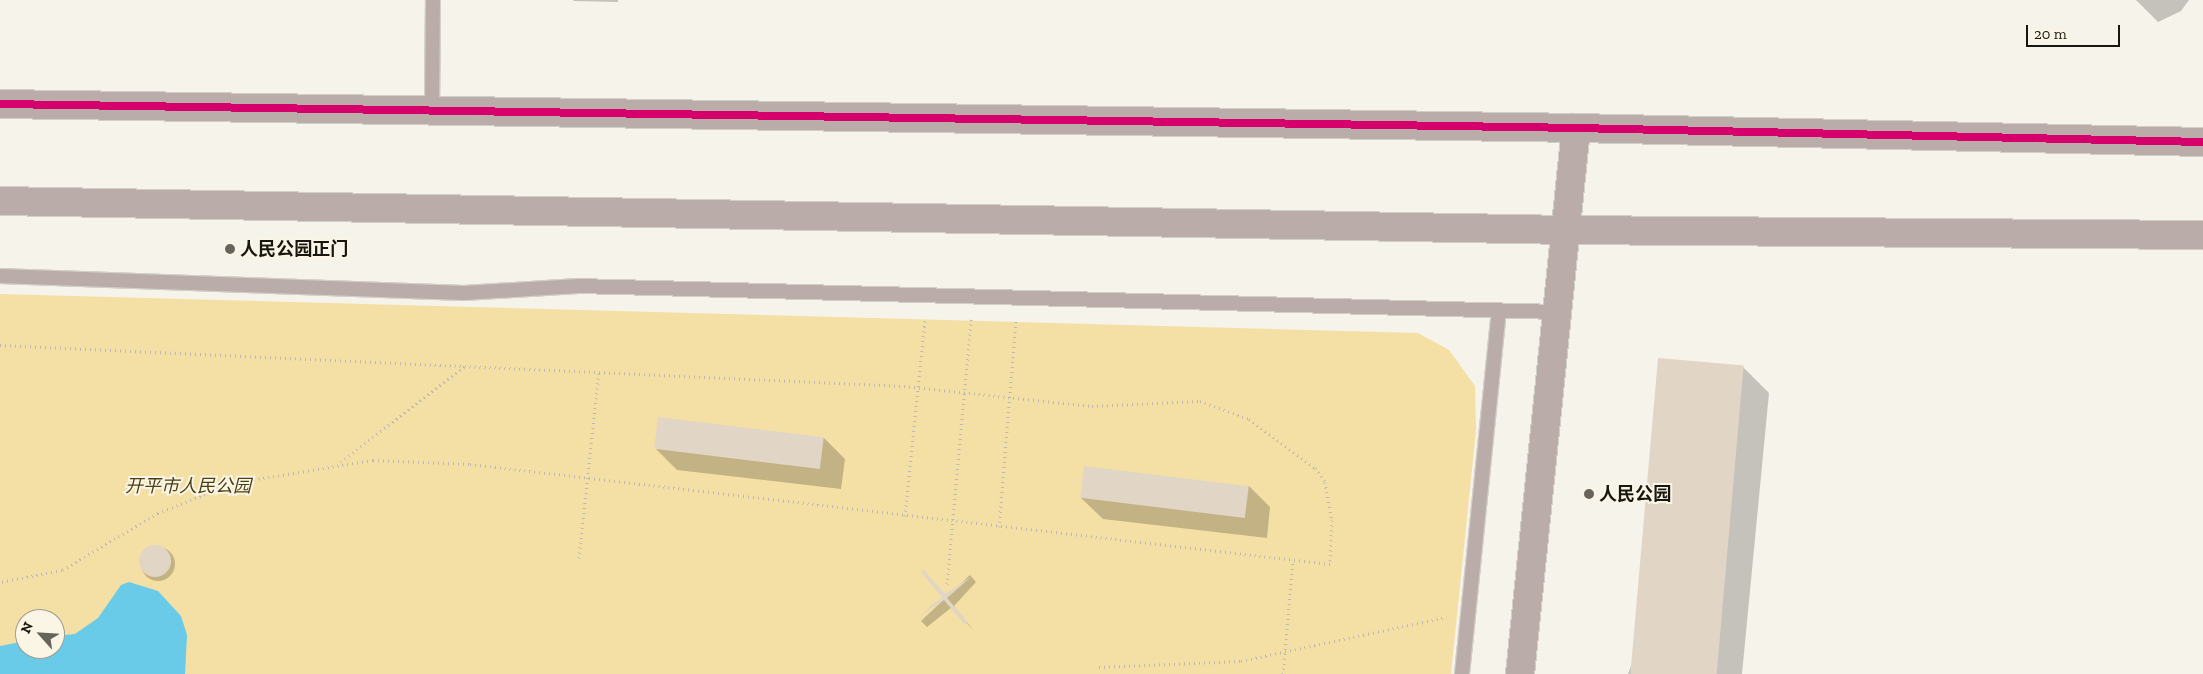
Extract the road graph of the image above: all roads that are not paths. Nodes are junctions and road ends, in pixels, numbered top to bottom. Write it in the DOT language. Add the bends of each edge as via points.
graph roads {
  1 [pos="433,0"];
  2 [pos="0,104"];
  3 [pos="432,111"];
  4 [pos="1576,128"];
  5 [pos="2203,142"];
  6 [pos="0,202"];
  7 [pos="1565,230"];
  8 [pos="2203,235"];
  9 [pos="0,276"];
  10 [pos="1499,311"];
  11 [pos="1556,312"];
  12 [pos="1462,674"];
  13 [pos="1520,674"];
  1 -- 3 [label="lane"];
  2 -- 3 [label="street"];
  3 -- 4 [label="street"];
  4 -- 5 [label="street"];
  4 -- 7 [label="street"];
  6 -- 7 [label="street"];
  7 -- 8 [label="street"];
  7 -- 11 [label="street"];
  9 -- 10 [label="lane" via="464,293 578,286"];
  10 -- 11 [label="lane"];
  10 -- 12 [label="lane"];
  11 -- 13 [label="street"];
}
